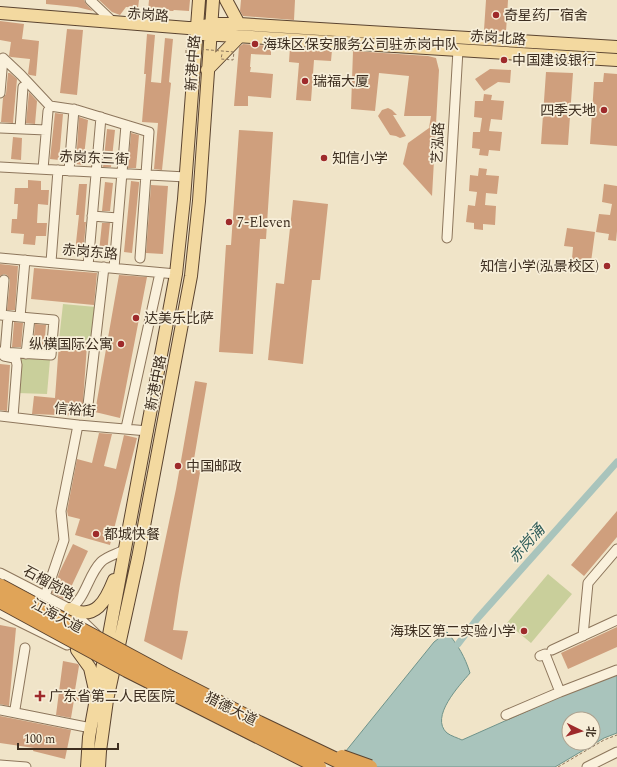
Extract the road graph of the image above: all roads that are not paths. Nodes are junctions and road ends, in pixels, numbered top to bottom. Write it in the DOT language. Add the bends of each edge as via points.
graph roads {
  1 [pos="90,0"];
  2 [pos="199,0"];
  3 [pos="213,0"];
  4 [pos="226,0"];
  5 [pos="0,13"];
  6 [pos="37,16"];
  7 [pos="113,22"];
  8 [pos="239,24"];
  9 [pos="211,29"];
  10 [pos="197,31"];
  11 [pos="239,37"];
  12 [pos="617,47"];
  13 [pos="458,50"];
  14 [pos="617,60"];
  15 [pos="207,70"];
  16 [pos="23,87"];
  17 [pos="0,93"];
  18 [pos="74,109"];
  19 [pos="48,111"];
  20 [pos="101,117"];
  21 [pos="126,125"];
  22 [pos="0,128"];
  23 [pos="20,129"];
  24 [pos="46,130"];
  25 [pos="0,167"];
  26 [pos="43,169"];
  27 [pos="58,170"];
  28 [pos="69,171"];
  29 [pos="96,173"];
  30 [pos="122,174"];
  31 [pos="146,175"];
  32 [pos="186,177"];
  33 [pos="92,216"];
  34 [pos="118,218"];
  35 [pos="447,238"];
  36 [pos="0,258"];
  37 [pos="140,258"];
  38 [pos="25,260"];
  39 [pos="51,262"];
  40 [pos="88,266"];
  41 [pos="104,267"];
  42 [pos="114,268"];
  43 [pos="160,273"];
  44 [pos="176,274"];
  45 [pos="191,276"];
  46 [pos="4,280"];
  47 [pos="172,300"];
  48 [pos="186,302"];
  49 [pos="8,316"];
  50 [pos="20,317"];
  51 [pos="30,318"];
  52 [pos="2,354"];
  53 [pos="26,354"];
  54 [pos="88,405"];
  55 [pos="0,416"];
  56 [pos="13,418"];
  57 [pos="78,426"];
  58 [pos="126,428"];
  59 [pos="148,431"];
  60 [pos="617,549"];
  61 [pos="124,550"];
  62 [pos="0,573"];
  63 [pos="0,586"];
  64 [pos="45,596"];
  65 [pos="0,601"];
  66 [pos="114,606"];
  67 [pos="70,609"];
  68 [pos="128,609"];
  69 [pos="0,612"];
  70 [pos="617,620"];
  71 [pos="583,636"];
  72 [pos="25,648"];
  73 [pos="77,650"];
  74 [pos="552,650"];
  75 [pos="111,651"];
  76 [pos="540,656"];
  77 [pos="617,670"];
  78 [pos="560,692"];
  79 [pos="102,700"];
  80 [pos="0,710"];
  81 [pos="16,713"];
  82 [pos="506,715"];
  83 [pos="90,728"];
  84 [pos="290,738"];
  85 [pos="617,752"];
  86 [pos="0,765"];
  87 [pos="26,767"];
  88 [pos="87,767"];
  89 [pos="99,767"];
  90 [pos="319,767"];
  91 [pos="351,767"];
  92 [pos="370,767"];
  93 [pos="587,767"];
  1 -- 7 [label="street"];
  2 -- 10 [label="main road, 新港中路"];
  3 -- 9 [label="main road, 新港中路"];
  4 -- 8 [label="main road"];
  5 -- 6 [label="main road, 赤岗路"];
  6 -- 7 [label="main road, 赤岗路"];
  6 -- 10 [label="main road, 赤岗路" via="66,22"];
  7 -- 10 [label="main road, 赤岗路"];
  8 -- 9 [label="main road, 赤岗北路"];
  8 -- 12 [label="main road, 赤岗北路"];
  9 -- 10 [label="main road, 赤岗路"];
  9 -- 11 [label="main road, 赤岗北路"];
  9 -- 15 [label="main road, 新港中路"];
  10 -- 32 [label="main road, 新港中路"];
  11 -- 13 [label="main road, 赤岗北路"];
  11 -- 15 [label="main road"];
  13 -- 14 [label="main road, 赤岗北路"];
  13 -- 35 [label="street, 艺泓路"];
  15 -- 45 [label="main road, 新港中路" via="199,201"];
  16 -- 23 [label="street"];
  17 -- 18 [label="street" via="3,58 50,106"];
  18 -- 20 [label="street"];
  18 -- 28 [label="street"];
  19 -- 24 [label="street"];
  20 -- 21 [label="street"];
  20 -- 29 [label="street"];
  21 -- 30 [label="street"];
  21 -- 31 [label="street" via="149,132"];
  22 -- 23 [label="street"];
  23 -- 24 [label="street"];
  24 -- 26 [label="street"];
  25 -- 26 [label="street, 赤岗东三街"];
  26 -- 27 [label="street, 赤岗东三街"];
  27 -- 28 [label="street, 赤岗东三街"];
  27 -- 39 [label="street"];
  28 -- 29 [label="street, 赤岗东三街"];
  29 -- 30 [label="street, 赤岗东三街"];
  29 -- 33 [label="street"];
  30 -- 31 [label="street, 赤岗东三街"];
  30 -- 34 [label="street"];
  31 -- 32 [label="street, 赤岗东三街"];
  31 -- 37 [label="street"];
  32 -- 44 [label="main road, 新港中路"];
  33 -- 34 [label="street"];
  33 -- 40 [label="street"];
  34 -- 42 [label="street"];
  36 -- 38 [label="street, 赤岗东路"];
  38 -- 39 [label="street, 赤岗东路"];
  38 -- 50 [label="street"];
  39 -- 40 [label="street, 赤岗东路"];
  40 -- 41 [label="street, 赤岗东路"];
  41 -- 42 [label="street, 赤岗东路"];
  41 -- 54 [label="street"];
  42 -- 43 [label="street, 赤岗东路"];
  43 -- 44 [label="street, 赤岗东路"];
  43 -- 58 [label="street"];
  44 -- 45 [label="main road"];
  44 -- 47 [label="main road, 新港中路"];
  45 -- 48 [label="main road, 新港中路"];
  46 -- 49 [label="street" via="1,315"];
  47 -- 48 [label="main road"];
  47 -- 59 [label="main road, 新港中路"];
  48 -- 68 [label="main road, 新港中路"];
  49 -- 50 [label="street"];
  49 -- 52 [label="street"];
  50 -- 51 [label="street"];
  51 -- 53 [label="street"];
  51 -- 53 [label="street" via="54,320 51,355"];
  52 -- 53 [label="street"];
  52 -- 56 [label="street" via="16,360"];
  55 -- 56 [label="street, 信裕街"];
  56 -- 57 [label="street, 信裕街"];
  57 -- 58 [label="street, 信裕街"];
  57 -- 64 [label="street" via="61,511 64,540"];
  58 -- 59 [label="street, 信裕街"];
  59 -- 61 [label="main road, 新港中路"];
  60 -- 71 [label="street" via="588,583"];
  61 -- 66 [label="main road, 新港中路"];
  61 -- 67 [label="street" via="102,562 80,599"];
  61 -- 67 [label="main road" via="109,592 99,607 82,613"];
  62 -- 64 [label="street, 石榴岗路"];
  63 -- 75 [label="highway, 江海大道, bridge"];
  64 -- 67 [label="street, 石榴岗路"];
  65 -- 75 [label="highway, 江海大道, bridge"];
  66 -- 68 [label="main road"];
  66 -- 75 [label="main road, 新港中路"];
  67 -- 75 [label="street, 石榴岗路"];
  68 -- 75 [label="main road, 新港中路"];
  69 -- 73 [label="street"];
  70 -- 71 [label="street"];
  71 -- 74 [label="street"];
  72 -- 81 [label="street"];
  73 -- 75 [label="street"];
  73 -- 79 [label="main road" via="92,673"];
  75 -- 79 [label="main road, 新港中路"];
  75 -- 84 [label="highway, 猎德大道, bridge"];
  75 -- 90 [label="highway, 猎德大道, bridge"];
  76 -- 78 [label="street" via="545,654"];
  77 -- 78 [label="street"];
  78 -- 82 [label="street"];
  79 -- 83 [label="main road, 新港中路"];
  79 -- 89 [label="main road, 新港中路"];
  80 -- 81 [label="street"];
  81 -- 83 [label="street"];
  83 -- 88 [label="main road, 新港中路"];
  84 -- 91 [label="highway, 猎德大道, bridge"];
  84 -- 92 [label="highway, bridge"];
  85 -- 93 [label="street"];
  86 -- 87 [label="street"];
}
